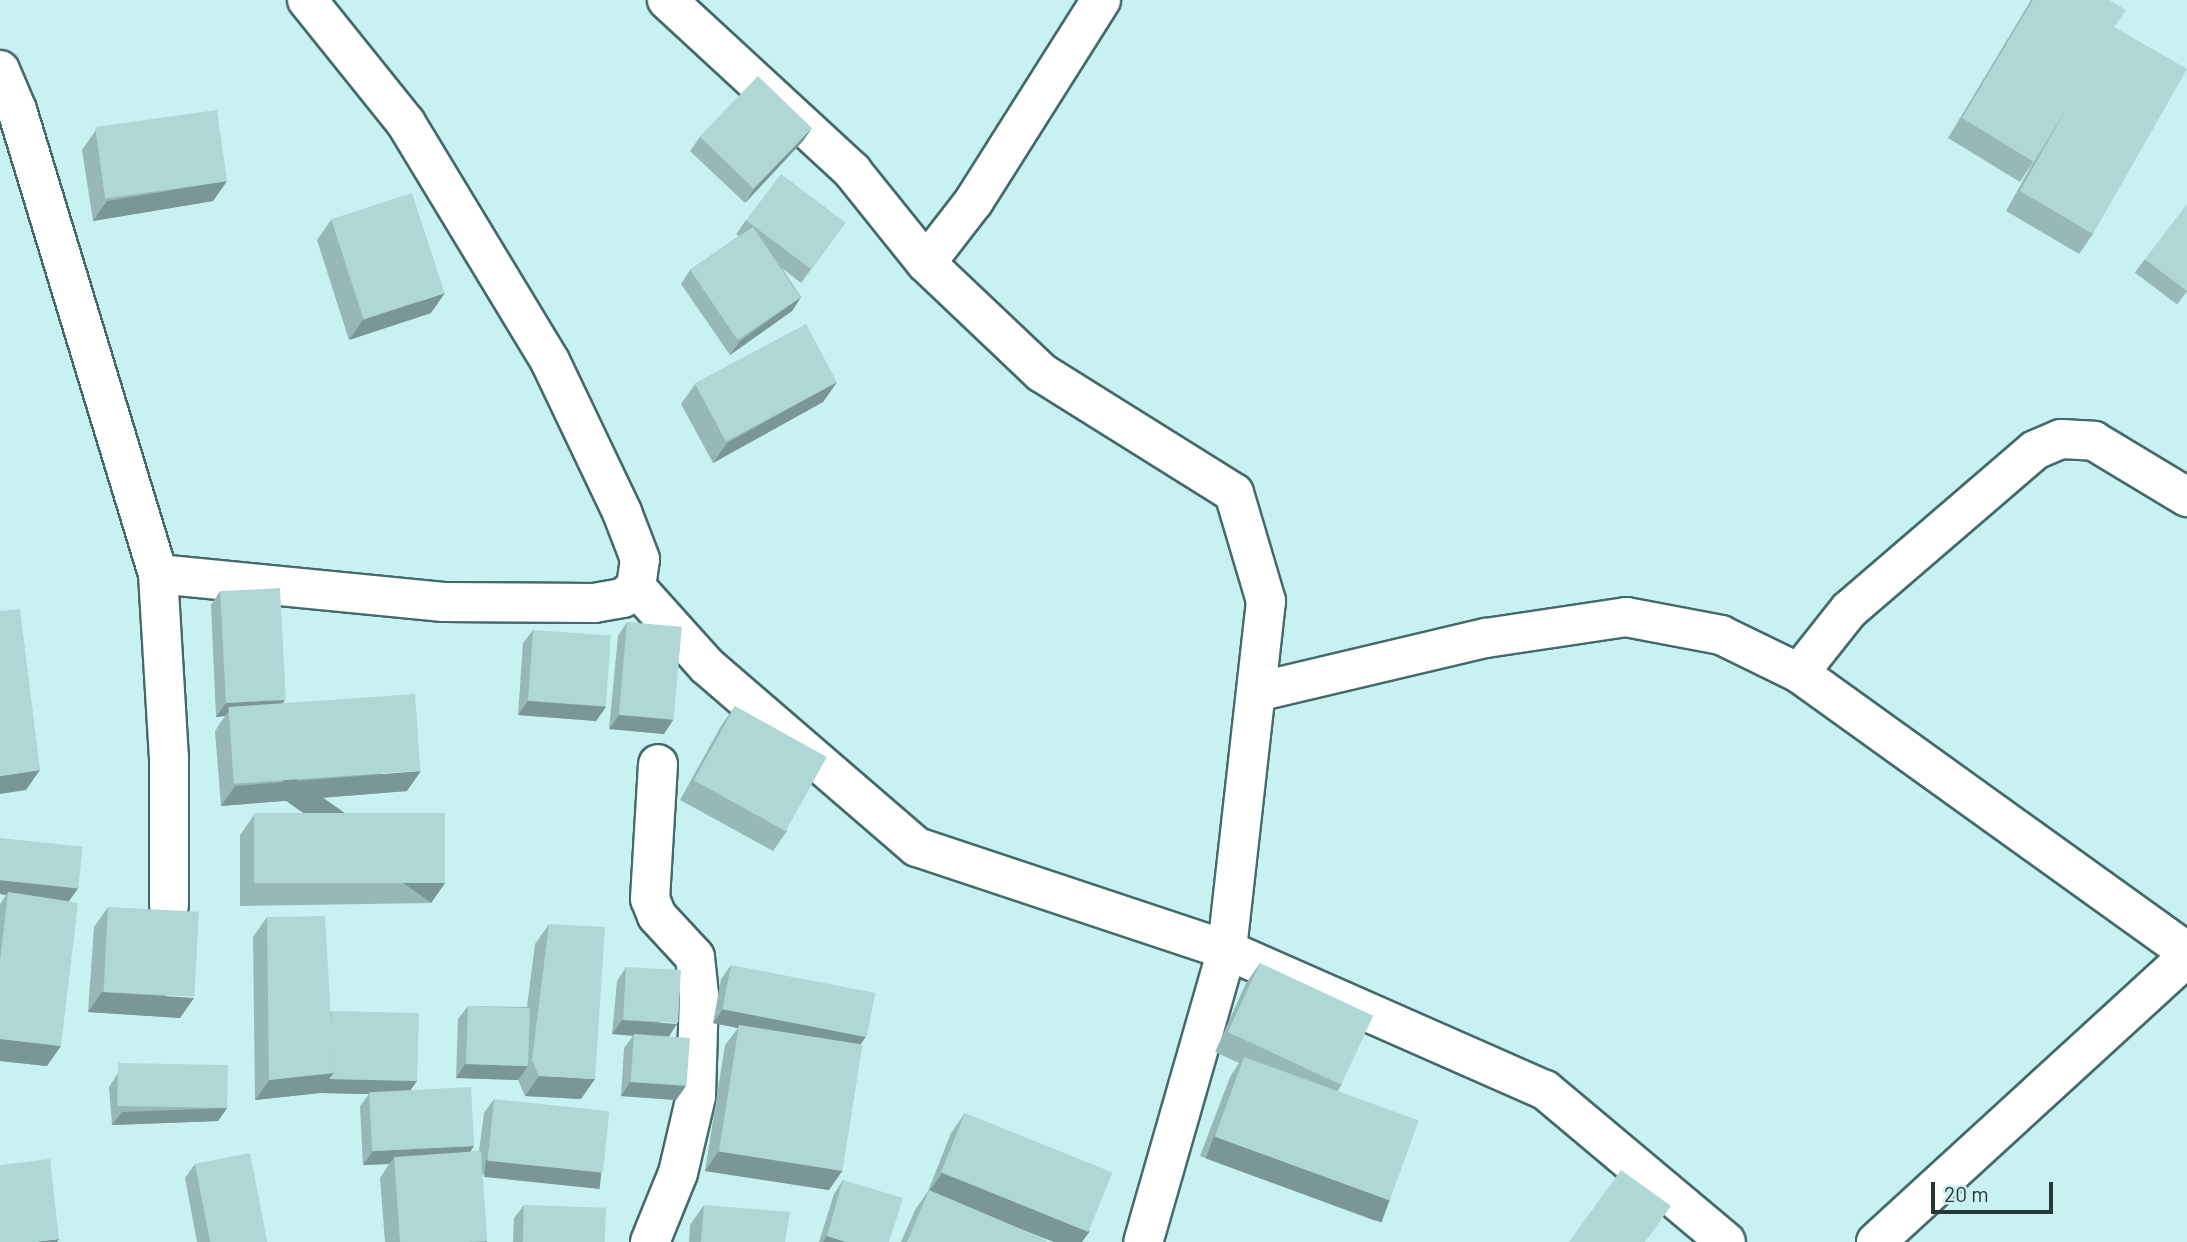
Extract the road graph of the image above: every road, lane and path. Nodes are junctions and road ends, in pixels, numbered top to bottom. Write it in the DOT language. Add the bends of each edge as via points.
graph roads {
  1 [pos="307,0"];
  2 [pos="667,0"];
  3 [pos="1101,0"];
  4 [pos="0,70"];
  5 [pos="926,263"];
  6 [pos="2187,497"];
  7 [pos="158,575"];
  8 [pos="636,587"];
  9 [pos="1799,673"];
  10 [pos="1256,692"];
  11 [pos="658,764"];
  12 [pos="169,905"];
  13 [pos="1227,950"];
  14 [pos="2187,952"];
  15 [pos="2187,957"];
  16 [pos="650,1242"];
  17 [pos="1143,1242"];
  18 [pos="1726,1242"];
  19 [pos="1876,1242"];
  1 -- 8 [label="street" via="406,123 550,361 622,512 639,559"];
  2 -- 5 [label="street" via="852,171"];
  3 -- 5 [label="street" via="974,201"];
  4 -- 7 [label="street" via="18,110"];
  5 -- 10 [label="street" via="1042,373 1234,494 1266,601"];
  6 -- 9 [label="street" via="2094,441 2060,439 2035,450 1849,610"];
  7 -- 8 [label="street" via="444,602 594,603 624,598"];
  7 -- 12 [label="street" via="169,757"];
  8 -- 13 [label="street" via="708,666 917,847"];
  9 -- 10 [label="street" via="1721,635 1626,617 1486,638"];
  9 -- 14 [label="street"];
  10 -- 13 [label="street"];
  11 -- 16 [label="street" via="650,899 657,916 695,957 699,995 696,1096 678,1173"];
  13 -- 17 [label="street"];
  13 -- 18 [label="street" via="1545,1090"];
  15 -- 19 [label="street"];
}
